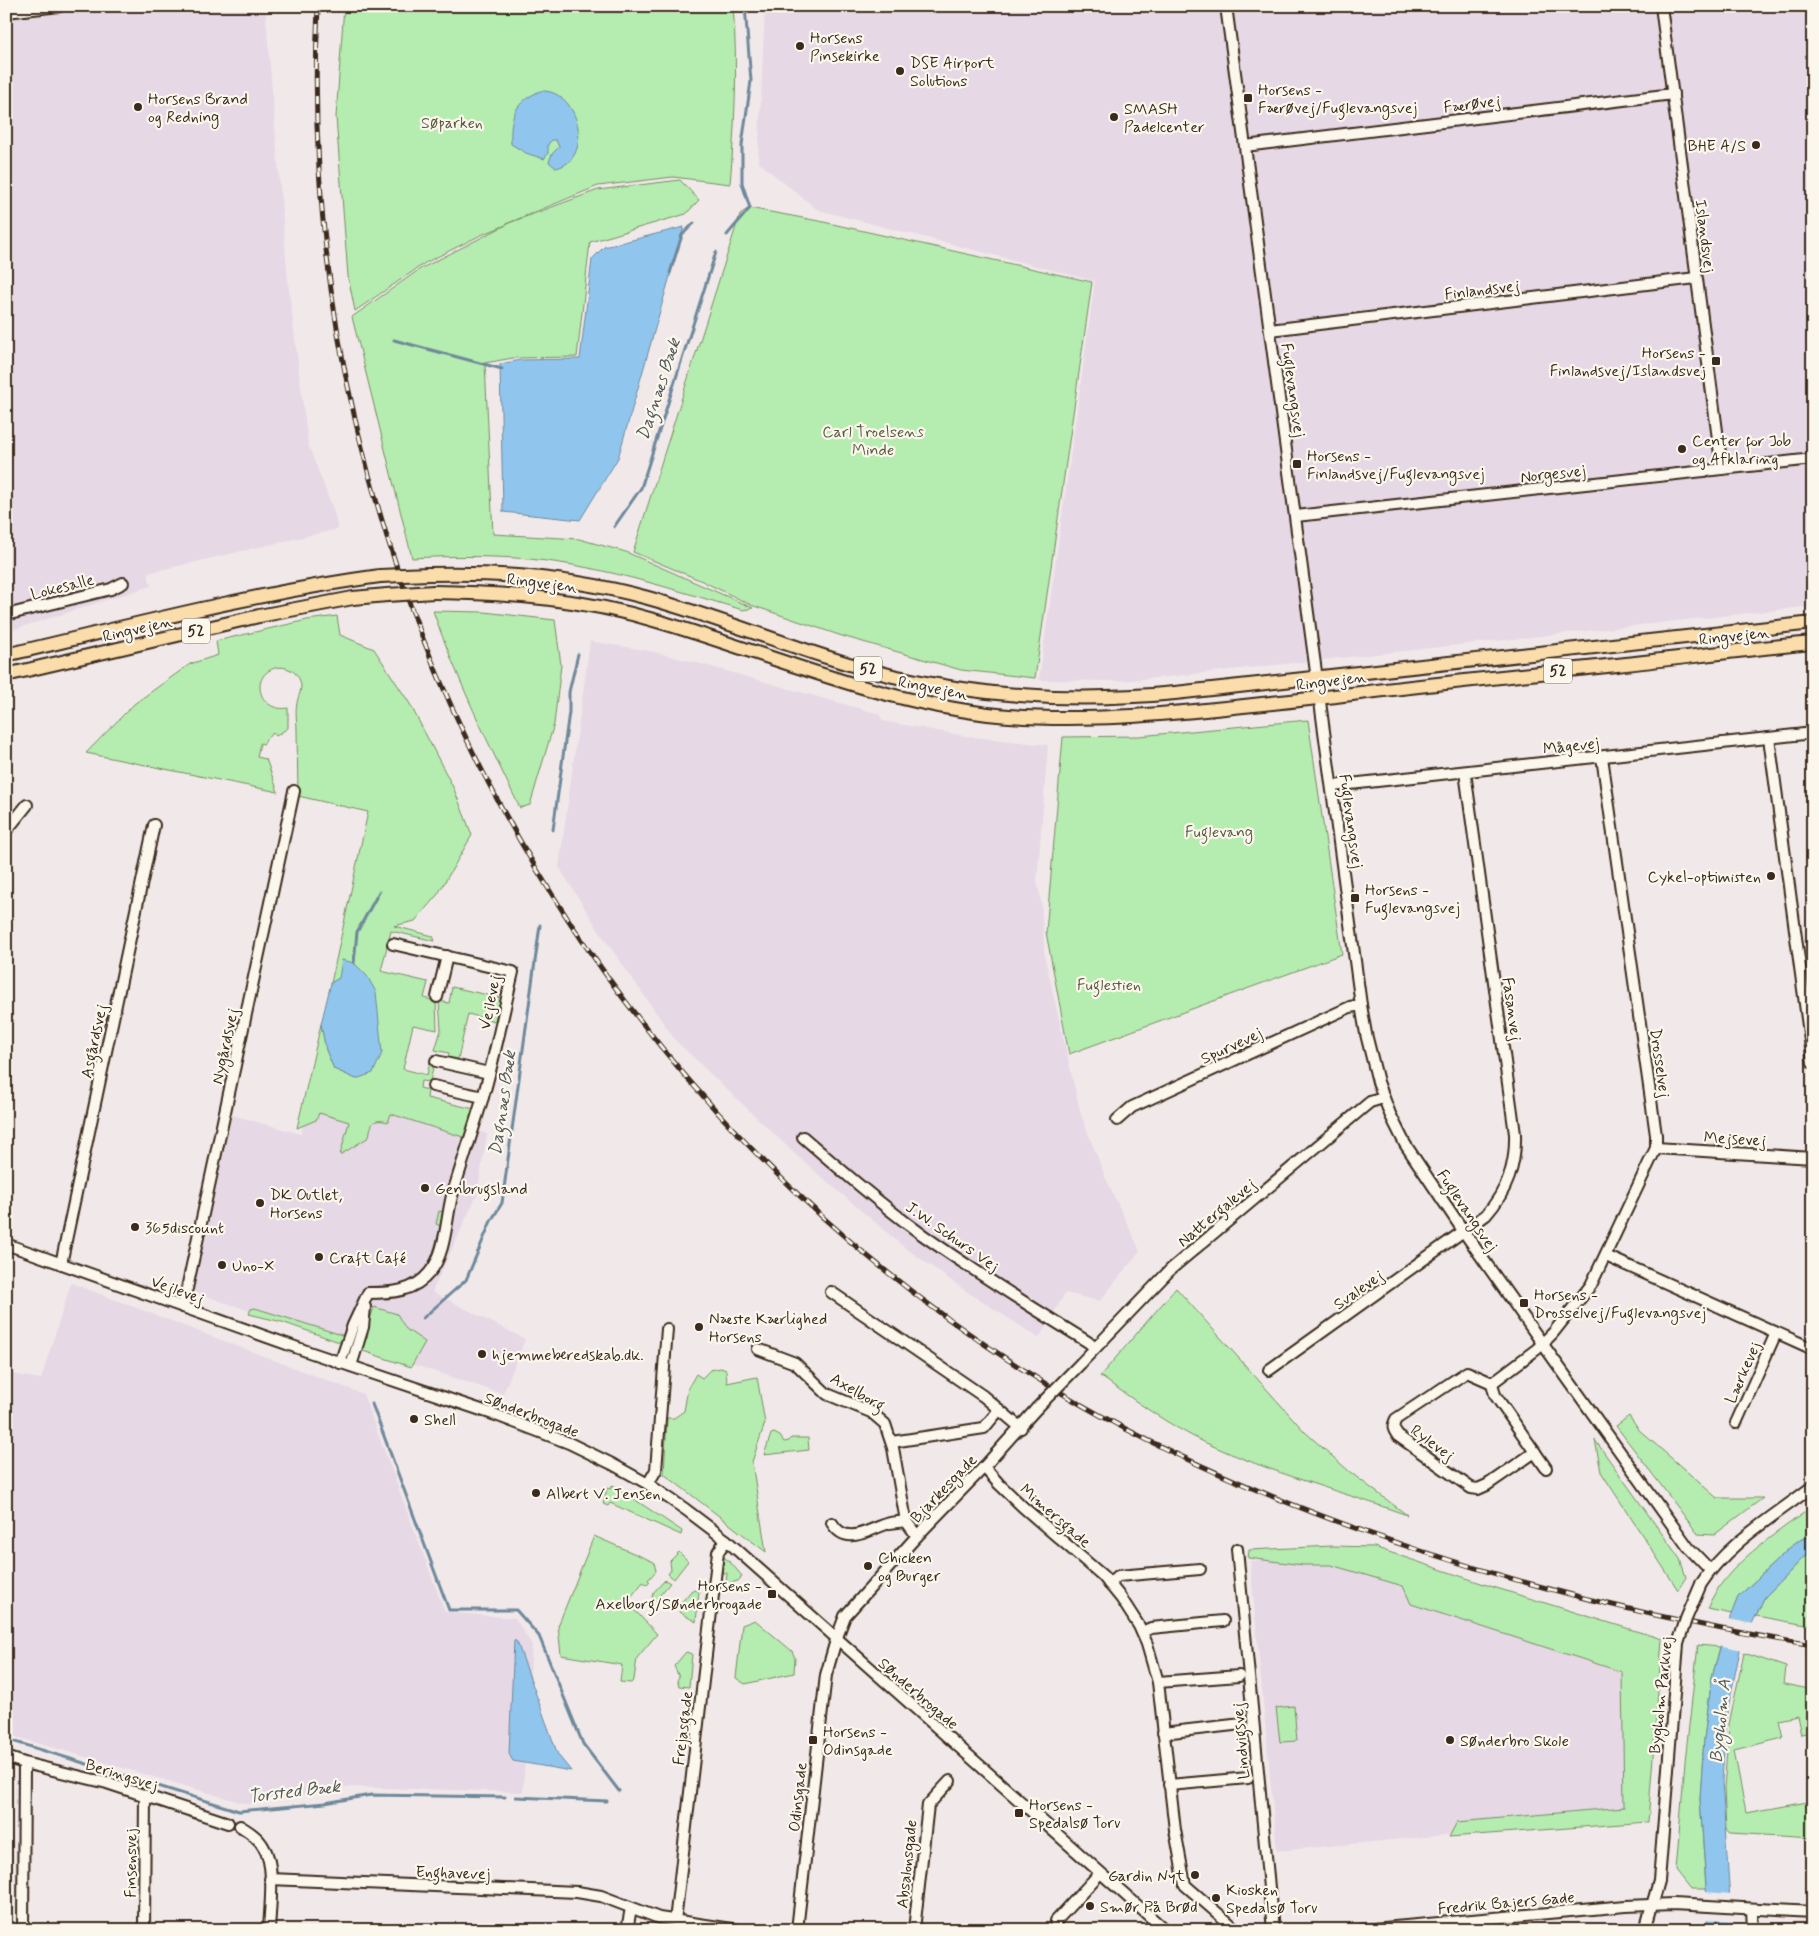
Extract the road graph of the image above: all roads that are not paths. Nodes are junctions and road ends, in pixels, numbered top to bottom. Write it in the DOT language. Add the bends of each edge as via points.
graph roads {
  1 [pos="60,6"];
  2 [pos="1226,6"];
  3 [pos="1661,6"];
  4 [pos="6,12"];
  5 [pos="1673,94"];
  6 [pos="1245,146"];
  7 [pos="1696,278"];
  8 [pos="1270,330"];
  9 [pos="1813,459"];
  10 [pos="1722,469"];
  11 [pos="1296,516"];
  12 [pos="123,583"];
  13 [pos="6,615"];
  14 [pos="1813,623"];
  15 [pos="1813,643"];
  16 [pos="6,655"];
  17 [pos="6,675"];
  18 [pos="1317,677"];
  19 [pos="1320,698"];
  20 [pos="1813,733"];
  21 [pos="1769,738"];
  22 [pos="1602,756"];
  23 [pos="1465,772"];
  24 [pos="1332,786"];
  25 [pos="294,791"];
  26 [pos="27,805"];
  27 [pos="154,824"];
  28 [pos="6,831"];
  29 [pos="393,944"];
  30 [pos="447,956"];
  31 [pos="438,997"];
  32 [pos="1361,1005"];
  33 [pos="436,1061"];
  34 [pos="1813,1063"];
  35 [pos="489,1073"];
  36 [pos="433,1086"];
  37 [pos="483,1097"];
  38 [pos="1383,1098"];
  39 [pos="1117,1120"];
  40 [pos="802,1137"];
  41 [pos="1656,1148"];
  42 [pos="1813,1158"];
  43 [pos="1464,1232"];
  44 [pos="6,1244"];
  45 [pos="1606,1256"];
  46 [pos="61,1264"];
  47 [pos="831,1292"];
  48 [pos="366,1302"];
  49 [pos="183,1307"];
  50 [pos="667,1329"];
  51 [pos="1776,1333"];
  52 [pos="1542,1343"];
  53 [pos="1095,1348"];
  54 [pos="758,1349"];
  55 [pos="1813,1349"];
  56 [pos="340,1363"];
  57 [pos="1081,1363"];
  58 [pos="351,1366"];
  59 [pos="1269,1370"];
  60 [pos="1492,1383"];
  61 [pos="400,1384"];
  62 [pos="999,1410"];
  63 [pos="1736,1423"];
  64 [pos="1021,1428"];
  65 [pos="892,1442"];
  66 [pos="1535,1452"];
  67 [pos="984,1467"];
  68 [pos="1546,1468"];
  69 [pos="648,1484"];
  70 [pos="1813,1486"];
  71 [pos="906,1521"];
  72 [pos="832,1522"];
  73 [pos="917,1536"];
  74 [pos="726,1540"];
  75 [pos="1237,1549"];
  76 [pos="1200,1569"];
  77 [pos="1710,1570"];
  78 [pos="1109,1584"];
  79 [pos="1223,1621"];
  80 [pos="1142,1632"];
  81 [pos="836,1640"];
  82 [pos="1239,1676"];
  83 [pos="1158,1682"];
  84 [pos="1242,1724"];
  85 [pos="1163,1733"];
  86 [pos="6,1757"];
  87 [pos="24,1764"];
  88 [pos="1248,1778"];
  89 [pos="950,1780"];
  90 [pos="1169,1785"];
  91 [pos="145,1796"];
  92 [pos="228,1823"];
  93 [pos="240,1826"];
  94 [pos="1100,1872"];
  95 [pos="270,1879"];
  96 [pos="1653,1905"];
  97 [pos="631,1908"];
  98 [pos="1752,1910"];
  99 [pos="1813,1912"];
  100 [pos="675,1921"];
  101 [pos="23,1930"];
  102 [pos="144,1930"];
  103 [pos="269,1930"];
  104 [pos="626,1930"];
  105 [pos="739,1930"];
  106 [pos="797,1930"];
  107 [pos="914,1930"];
  108 [pos="1055,1930"];
  109 [pos="1165,1930"];
  110 [pos="1236,1930"];
  111 [pos="1273,1930"];
  112 [pos="1362,1930"];
  113 [pos="1645,1930"];
  114 [pos="1753,1930"];
  1 -- 4 [label="street"];
  2 -- 6 [label="street, Fuglevangsvej"];
  3 -- 5 [label="street, Islandsvej"];
  5 -- 6 [label="street, Færøvej"];
  5 -- 7 [label="street, Islandsvej"];
  6 -- 8 [label="street, Fuglevangsvej"];
  7 -- 8 [label="street, Finlandsvej"];
  7 -- 10 [label="street, Islandsvej"];
  8 -- 11 [label="street, Fuglevangsvej"];
  9 -- 10 [label="street, Norgesvej"];
  10 -- 11 [label="street, Norgesvej"];
  11 -- 18 [label="street, Fuglevangsvej"];
  12 -- 13 [label="street, Lokesalle" via="111,590"];
  14 -- 18 [label="main road, Ringvejen / 52"];
  15 -- 19 [label="main road, Ringvejen / 52"];
  16 -- 18 [label="main road, Ringvejen / 52, bridge" via="253,597 325,584 380,576 478,573 531,577 618,591 706,615 870,670 967,690 1016,696 1090,698 1175,693"];
  17 -- 19 [label="main road, Ringvejen / 52, bridge" via="259,616 353,598 434,592 492,593 542,597 610,609 662,622 893,696 988,714 1102,718"];
  18 -- 19 [label="street, Fuglevangsvej"];
  19 -- 24 [label="street, Fuglevangsvej"];
  20 -- 21 [label="street, Mågevej"];
  21 -- 22 [label="street, Mågevej"];
  21 -- 34 [label="street"];
  22 -- 23 [label="street, Mågevej"];
  22 -- 41 [label="street, Drosselvej"];
  23 -- 24 [label="street, Mågevej"];
  23 -- 43 [label="street, Fasanvej" via="1515,1145 1512,1173 1501,1196 1486,1215"];
  24 -- 32 [label="street, Fuglevangsvej"];
  25 -- 49 [label="street, Nygårdsvej"];
  26 -- 28 [label="street"];
  27 -- 46 [label="street, Asgårdsvej"];
  29 -- 30 [label="street, Vejlevej"];
  30 -- 31 [label="street"];
  30 -- 35 [label="street, Vejlevej" via="513,972"];
  32 -- 38 [label="street, Fuglevangsvej"];
  32 -- 39 [label="street, Spurvevej" via="1350,1007 1132,1107"];
  33 -- 35 [label="street"];
  35 -- 37 [label="street, Vejlevej"];
  36 -- 37 [label="street"];
  37 -- 48 [label="street, Vejlevej" via="436,1264 421,1281 408,1289 368,1293"];
  38 -- 43 [label="street, Fuglevangsvej" via="1405,1144"];
  38 -- 53 [label="street, Nattergalevej" via="1370,1102 1155,1284"];
  40 -- 53 [label="street, J.W. Schurs Vej" via="919,1232"];
  41 -- 42 [label="street, Mejsevej"];
  41 -- 45 [label="street"];
  43 -- 52 [label="street, Fuglevangsvej"];
  43 -- 59 [label="street, Svalevej"];
  44 -- 46 [label="street, Vejlevej"];
  45 -- 51 [label="street, Lærkevej"];
  45 -- 52 [label="street" via="1585,1294"];
  46 -- 49 [label="street, Vejlevej"];
  47 -- 62 [label="street" via="984,1396"];
  48 -- 56 [label="street" via="353,1325"];
  48 -- 58 [label="street" via="363,1327"];
  49 -- 56 [label="street, Vejlevej"];
  50 -- 69 [label="street" via="656,1470"];
  51 -- 55 [label="street, Lærkevej"];
  51 -- 63 [label="street, Lærkevej"];
  52 -- 60 [label="street"];
  52 -- 77 [label="street, Fuglevangsvej" via="1688,1547"];
  53 -- 57 [label="street, Nattergalevej"];
  54 -- 65 [label="street, Axelborg" via="795,1363 827,1394 871,1412 885,1424"];
  56 -- 58 [label="street, Vejlevej"];
  57 -- 64 [label="street, Bjarkesgade, bridge"];
  58 -- 61 [label="street, Vejlevej"];
  60 -- 66 [label="street" via="1495,1395"];
  60 -- 66 [label="street, Rylevej" via="1467,1372 1396,1419 1393,1430 1471,1488 1487,1485"];
  61 -- 69 [label="street, Sønderbrogade" via="569,1443"];
  62 -- 64 [label="street"];
  62 -- 65 [label="street" via="984,1428"];
  64 -- 67 [label="street, Bjarkesgade"];
  65 -- 71 [label="street, Axelborg"];
  66 -- 68 [label="street"];
  67 -- 73 [label="street, Bjarkesgade"];
  67 -- 78 [label="street, Mimersgade" via="1011,1496"];
  69 -- 74 [label="street, Sønderbrogade"];
  70 -- 77 [label="street, Bygholm Parkvej" via="1725,1553"];
  71 -- 72 [label="street" via="856,1535 835,1528"];
  71 -- 73 [label="street, Axelborg"];
  73 -- 81 [label="street, Bjarkesgade" via="846,1616"];
  74 -- 81 [label="street, Sønderbrogade"];
  74 -- 100 [label="street, Frejasgade" via="718,1552"];
  75 -- 111 [label="street, Lindvigsvej"];
  76 -- 78 [label="street" via="1118,1576"];
  77 -- 96 [label="street, Bygholm Parkvej, bridge" via="1686,1618 1678,1644 1659,1881"];
  78 -- 80 [label="street, Mimersgade"];
  79 -- 80 [label="street" via="1151,1628"];
  80 -- 83 [label="street, Mimersgade"];
  81 -- 94 [label="street, Sønderbrogade"];
  81 -- 106 [label="street, Odinsgade" via="826,1675"];
  82 -- 83 [label="street"];
  83 -- 85 [label="street, Mimersgade"];
  84 -- 85 [label="street"];
  85 -- 90 [label="street, Mimersgade"];
  86 -- 87 [label="street, Beringsvej"];
  87 -- 91 [label="street, Beringsvej" via="106,1783"];
  87 -- 101 [label="street"];
  88 -- 90 [label="street"];
  89 -- 107 [label="street, Absalonsgade" via="928,1805"];
  90 -- 110 [label="street, Mimersgade" via="1185,1885"];
  91 -- 92 [label="street, Beringsvej"];
  91 -- 102 [label="street, Finsensvej"];
  93 -- 95 [label="street" via="263,1845"];
  94 -- 108 [label="street" via="1056,1921"];
  94 -- 109 [label="street, Sønderbrogade"];
  95 -- 97 [label="street, Enghavevej" via="577,1892 601,1896"];
  95 -- 103 [label="street"];
  96 -- 98 [label="street, Fredrik Bajers Gade"];
  96 -- 112 [label="street, Fredrik Bajers Gade"];
  96 -- 113 [label="street, Bygholm Parkvej"];
  97 -- 100 [label="street, Enghavevej"];
  97 -- 104 [label="street"];
  98 -- 99 [label="street, Fredrik Bajers Gade"];
  98 -- 114 [label="street"];
  100 -- 105 [label="street, Enghavevej"];
}
